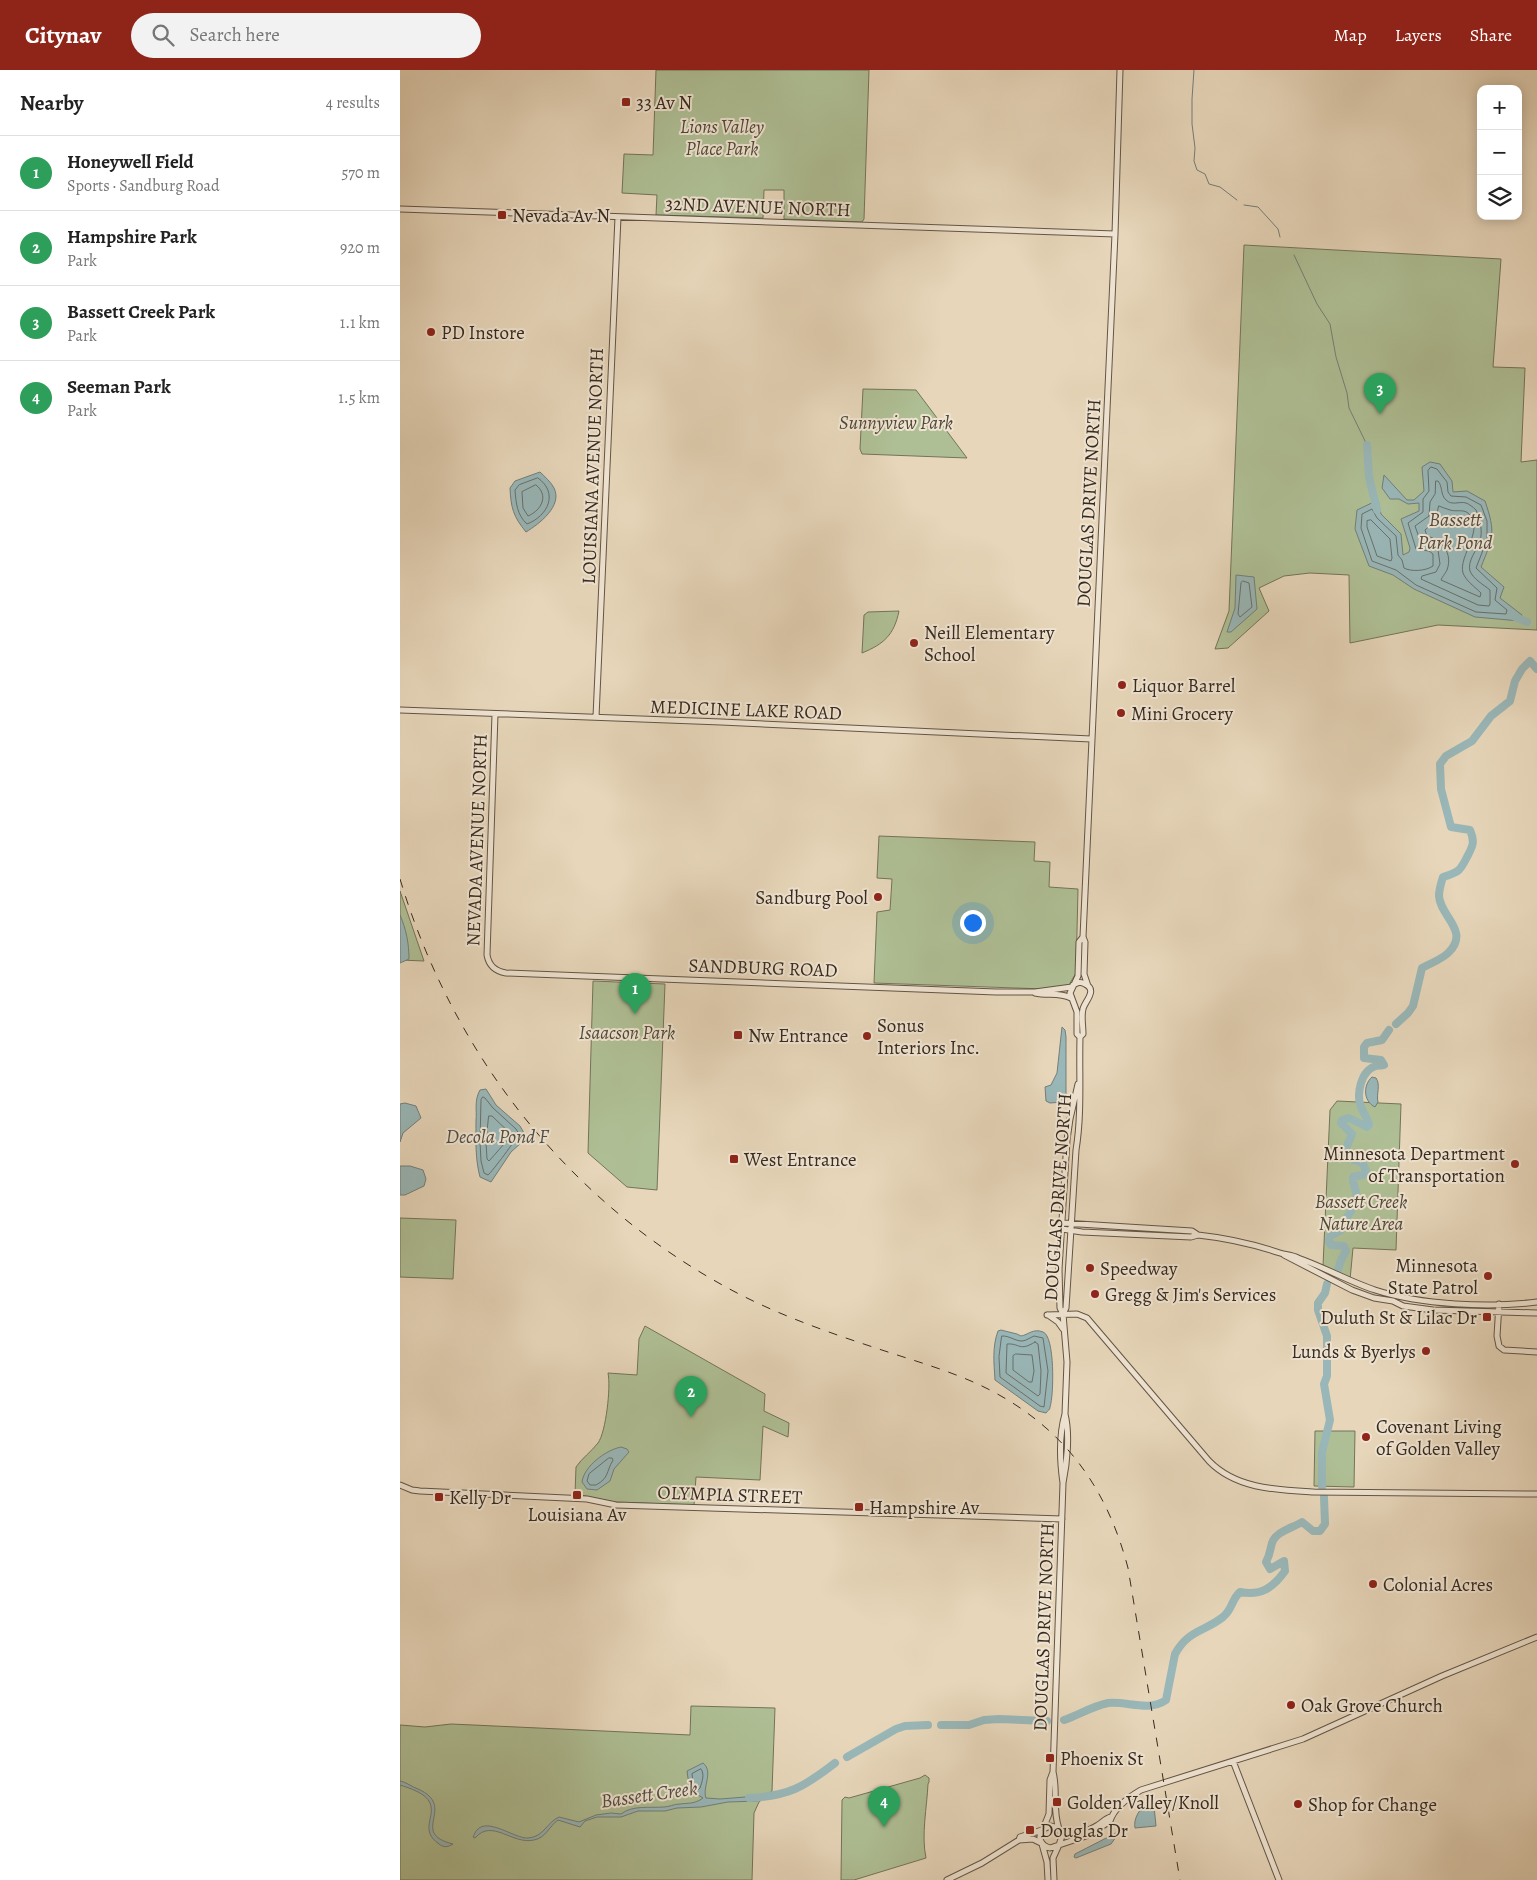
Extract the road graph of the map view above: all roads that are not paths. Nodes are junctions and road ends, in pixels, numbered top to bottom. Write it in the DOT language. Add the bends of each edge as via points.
graph roads {
  1 [pos="1120,70"];
  2 [pos="400,209"];
  3 [pos="618,217"];
  4 [pos="1115,234"];
  5 [pos="400,710"];
  6 [pos="495,714"];
  7 [pos="596,717"];
  8 [pos="1091,739"];
  9 [pos="1083,938"];
  10 [pos="492,966"];
  11 [pos="1072,986"];
  12 [pos="1088,986"];
  13 [pos="1035,992"];
  14 [pos="1072,1000"];
  15 [pos="1087,1001"];
  16 [pos="1080,1037"];
  17 [pos="1078,1082"];
  18 [pos="1062,1226"];
  19 [pos="1071,1227"];
  20 [pos="1282,1254"];
  21 [pos="1537,1302"];
  22 [pos="1499,1304"];
  23 [pos="1499,1312"];
  24 [pos="1537,1313"];
  25 [pos="1063,1314"];
  26 [pos="1064,1332"];
  27 [pos="1537,1352"];
  28 [pos="400,1485"];
  29 [pos="1537,1494"];
  30 [pos="1062,1519"];
  31 [pos="1537,1636"];
  32 [pos="1233,1761"];
  33 [pos="1053,1772"];
  34 [pos="1111,1817"];
  35 [pos="1042,1830"];
  36 [pos="1059,1830"];
  37 [pos="1019,1840"];
  38 [pos="1042,1844"];
  39 [pos="1059,1845"];
  40 [pos="947,1880"];
  41 [pos="1048,1880"];
  42 [pos="1054,1880"];
  43 [pos="1279,1880"];
  1 -- 4 [label="street, DOUGLAS DRIVE NORTH"];
  2 -- 3 [label="street, 32ND AVENUE NORTH"];
  3 -- 4 [label="street, 32ND AVENUE NORTH"];
  3 -- 7 [label="street, LOUISIANA AVENUE NORTH"];
  4 -- 8 [label="street, DOUGLAS DRIVE NORTH"];
  5 -- 6 [label="street, MEDICINE LAKE ROAD"];
  6 -- 7 [label="street, MEDICINE LAKE ROAD"];
  6 -- 10 [label="street, NEVADA AVENUE NORTH" via="487,955"];
  7 -- 8 [label="street, MEDICINE LAKE ROAD"];
  8 -- 9 [label="street, DOUGLAS DRIVE NORTH"];
  9 -- 11 [label="street, DOUGLAS DRIVE NORTH" via="1079,942 1078,976"];
  9 -- 12 [label="street, DOUGLAS DRIVE NORTH" via="1084,974"];
  10 -- 13 [label="street, SANDBURG ROAD" via="506,973"];
  11 -- 12 [label="street" via="1081,982"];
  11 -- 13 [label="street, SANDBURG ROAD"];
  11 -- 14 [label="street, DOUGLAS DRIVE NORTH"];
  12 -- 15 [label="street, DOUGLAS DRIVE NORTH" via="1091,994"];
  13 -- 14 [label="street, SANDBURG ROAD" via="1062,995"];
  14 -- 15 [label="street" via="1082,1004"];
  14 -- 16 [label="street, DOUGLAS DRIVE NORTH"];
  15 -- 16 [label="street, DOUGLAS DRIVE NORTH"];
  16 -- 17 [label="street, DOUGLAS DRIVE NORTH"];
  17 -- 18 [label="street, DOUGLAS DRIVE NORTH" via="1068,1127"];
  17 -- 19 [label="street, DOUGLAS DRIVE NORTH" via="1079,1118"];
  18 -- 19 [label="street"];
  18 -- 25 [label="street, DOUGLAS DRIVE NORTH" via="1059,1298"];
  19 -- 20 [label="street" via="1198,1235 1254,1244"];
  19 -- 25 [label="street, DOUGLAS DRIVE NORTH"];
  20 -- 22 [label="street" via="1360,1285 1410,1299"];
  20 -- 23 [label="street" via="1374,1298 1433,1310"];
  21 -- 22 [label="street"];
  22 -- 23 [label="street"];
  23 -- 24 [label="street"];
  23 -- 27 [label="street" via="1499,1346 1504,1350"];
  25 -- 26 [label="street, DOUGLAS DRIVE NORTH"];
  25 -- 26 [label="street" via="1047,1315 1058,1322"];
  25 -- 29 [label="street" via="1081,1314 1087,1318 1209,1461 1229,1478 1322,1492"];
  26 -- 30 [label="street, DOUGLAS DRIVE NORTH" via="1067,1423"];
  28 -- 30 [label="street, OLYMPIA STREET" via="420,1491 587,1499 616,1505"];
  30 -- 33 [label="street, DOUGLAS DRIVE NORTH"];
  31 -- 32 [label="street" via="1303,1739"];
  32 -- 34 [label="street" via="1141,1790"];
  32 -- 43 [label="street"];
  33 -- 35 [label="street, DOUGLAS DRIVE NORTH" via="1049,1814"];
  33 -- 36 [label="street, DOUGLAS DRIVE NORTH" via="1054,1810"];
  34 -- 36 [label="street" via="1089,1830 1069,1833"];
  34 -- 39 [label="street" via="1096,1832"];
  35 -- 36 [label="street" via="1051,1826"];
  35 -- 37 [label="street"];
  35 -- 38 [label="street"];
  36 -- 39 [label="street" via="1062,1838"];
  37 -- 38 [label="street" via="1033,1839"];
  37 -- 40 [label="street"];
  38 -- 39 [label="street" via="1050,1848"];
  38 -- 41 [label="street"];
  39 -- 42 [label="street" via="1053,1857"];
}
